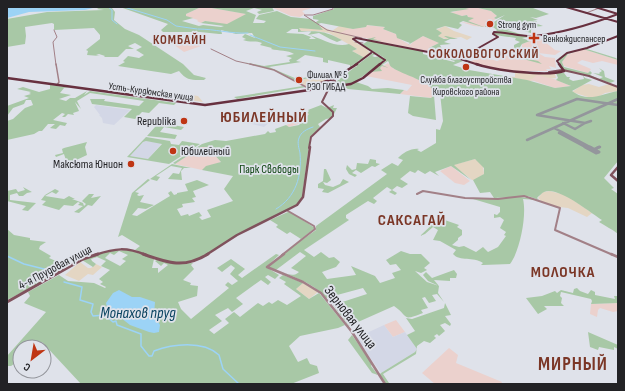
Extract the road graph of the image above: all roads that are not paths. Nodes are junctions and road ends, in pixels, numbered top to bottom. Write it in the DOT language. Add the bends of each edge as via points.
graph roads {
  1 [pos="333,7"];
  2 [pos="566,7"];
  3 [pos="595,7"];
  4 [pos="600,8"];
  5 [pos="587,13"];
  6 [pos="618,14"];
  7 [pos="606,19"];
  8 [pos="618,22"];
  9 [pos="54,30"];
  10 [pos="618,36"];
  11 [pos="354,37"];
  12 [pos="362,38"];
  13 [pos="366,41"];
  14 [pos="375,41"];
  15 [pos="363,44"];
  16 [pos="211,49"];
  17 [pos="369,49"];
  18 [pos="371,53"];
  19 [pos="375,53"];
  20 [pos="459,59"];
  21 [pos="563,71"];
  22 [pos="7,78"];
  23 [pos="330,80"];
  24 [pos="56,86"];
  25 [pos="319,86"];
  26 [pos="329,87"];
  27 [pos="618,87"];
  28 [pos="308,88"];
  29 [pos="292,91"];
  30 [pos="618,166"];
  31 [pos="618,181"];
  32 [pos="416,194"];
  33 [pos="288,211"];
  34 [pos="618,257"];
  35 [pos="7,302"];
  36 [pos="385,384"];
  1 -- 11 [label="street" via="327,12 312,16 304,15 326,29"];
  2 -- 5 [label="main road"];
  3 -- 4 [label="main road"];
  4 -- 5 [label="street"];
  4 -- 6 [label="main road"];
  5 -- 7 [label="main road"];
  6 -- 7 [label="main road"];
  7 -- 8 [label="main road"];
  7 -- 20 [label="main road" via="590,25 533,36 507,32 493,33 499,37"];
  9 -- 24 [label="street" via="57,37 53,42 59,82"];
  10 -- 21 [label="main road" via="559,57 557,61"];
  11 -- 12 [label="main road"];
  11 -- 15 [label="main road" via="355,42"];
  12 -- 13 [label="street" via="367,39"];
  12 -- 14 [label="main road"];
  13 -- 14 [label="main road"];
  13 -- 15 [label="main road"];
  14 -- 20 [label="main road"];
  15 -- 17 [label="main road"];
  16 -- 28 [label="street" via="236,61 274,70"];
  17 -- 18 [label="main road"];
  17 -- 19 [label="main road"];
  18 -- 19 [label="main road"];
  18 -- 23 [label="main road, Усть-Курдюмская улица" via="354,67"];
  19 -- 26 [label="main road, Усть-Курдюмская улица" via="383,57 384,61 363,78 351,84"];
  20 -- 21 [label="main road" via="487,68 519,72"];
  21 -- 27 [label="main road" via="578,73"];
  22 -- 24 [label="main road, Усть-Курдюмская улица"];
  23 -- 25 [label="main road, Усть-Курдюмская улица"];
  23 -- 26 [label="main road" via="335,81"];
  24 -- 29 [label="main road, Усть-Курдюмская улица" via="197,105"];
  25 -- 26 [label="main road, Усть-Курдюмская улица"];
  25 -- 28 [label="main road, Усть-Курдюмская улица"];
  25 -- 29 [label="main road, Усть-Курдюмская улица"];
  26 -- 33 [label="main road, 4-я Прудовая улица" via="322,102 334,116 311,137 303,197"];
  28 -- 29 [label="main road, Усть-Курдюмская улица"];
  30 -- 31 [label="main road" via="612,174"];
  32 -- 34 [label="street" via="422,191 484,199 528,197 560,208 555,230"];
  33 -- 35 [label="main road, 4-я Прудовая улица" via="237,235 193,262 173,263 130,249 113,249 81,260"];
  33 -- 36 [label="street, Зерновая улица" via="316,228 267,265 270,269 321,293 352,332"];
}
